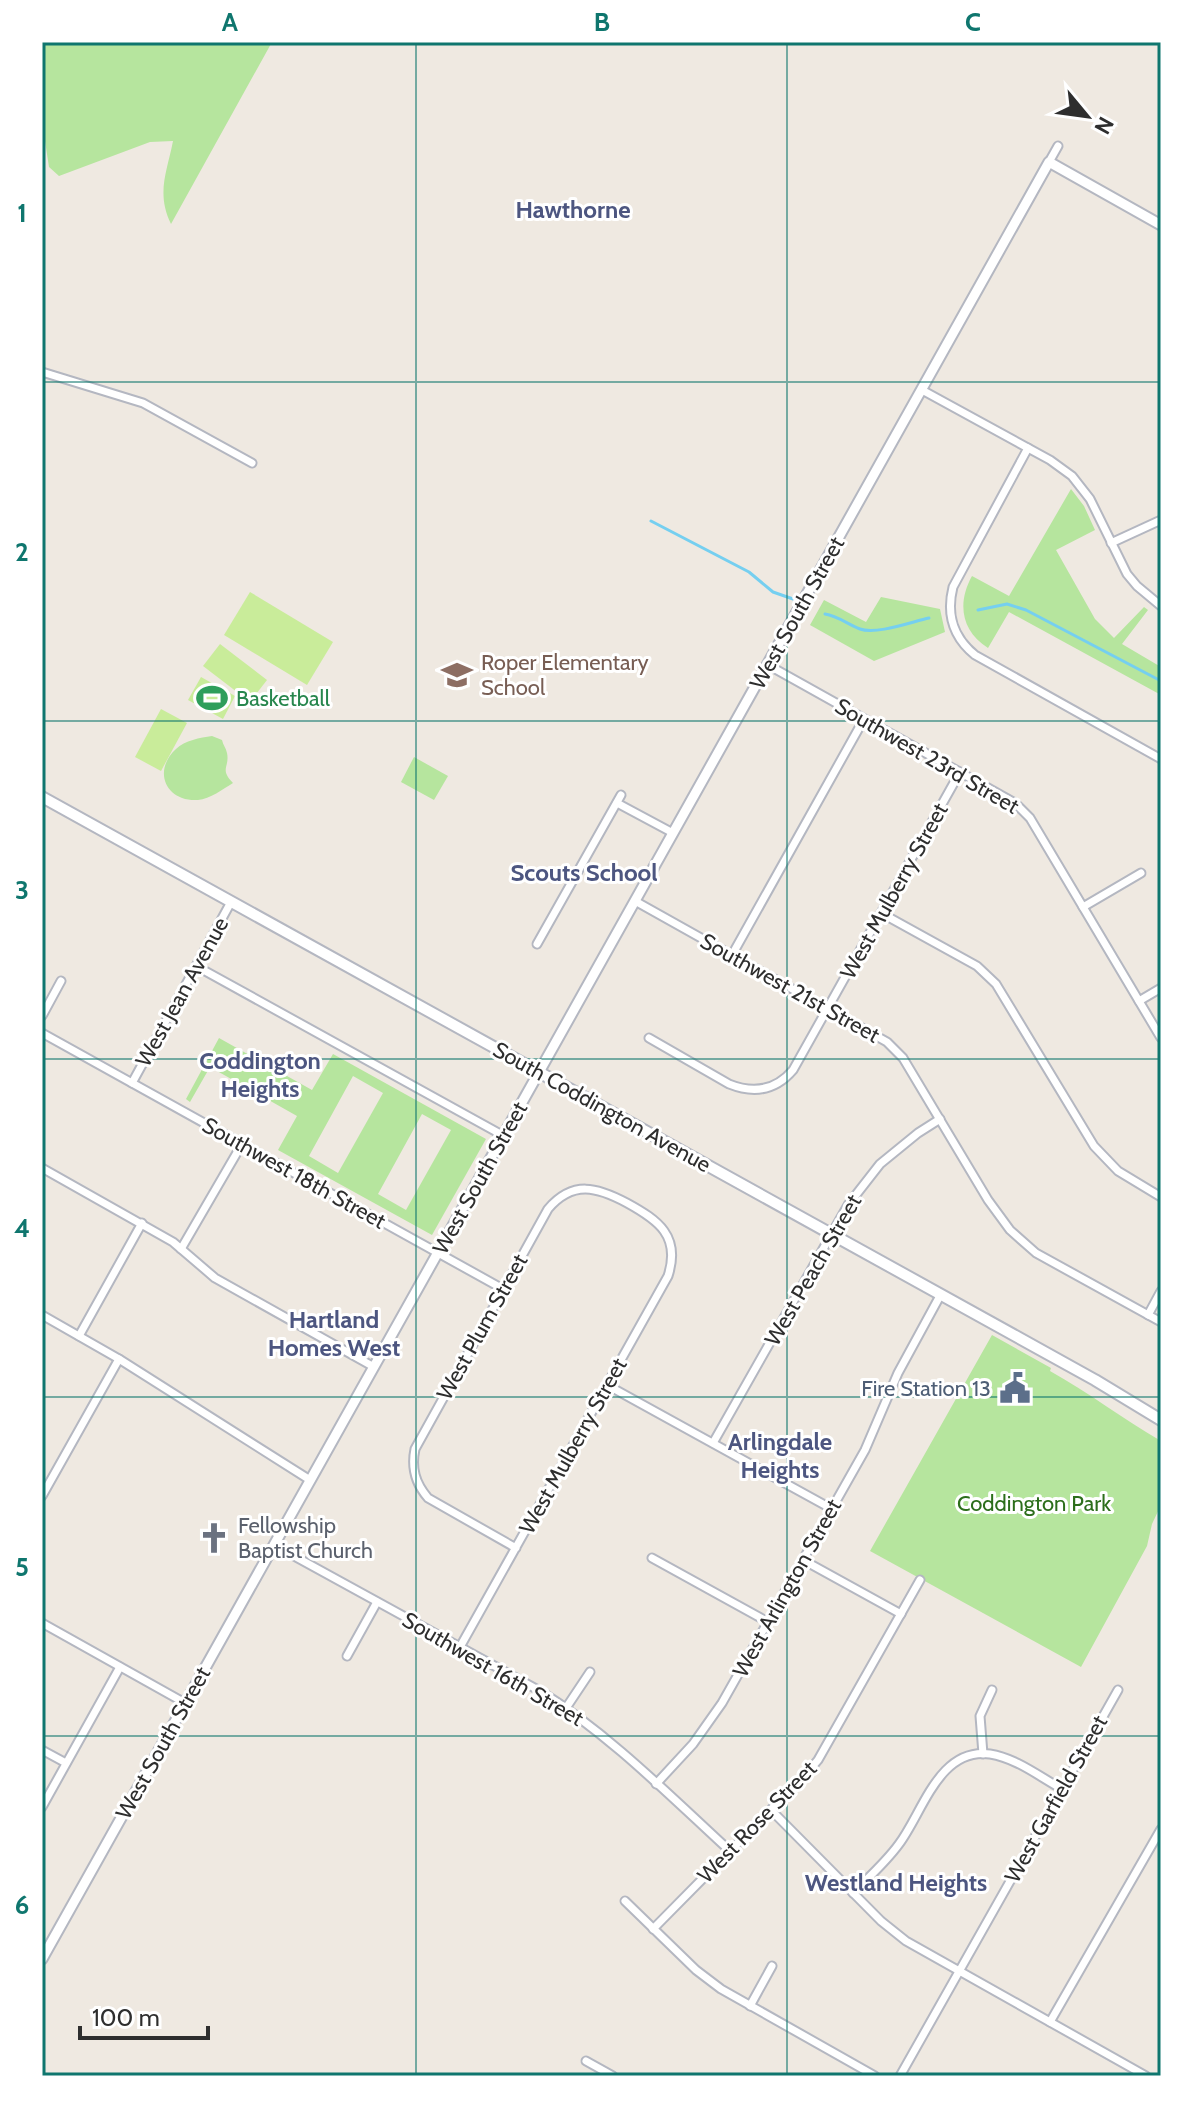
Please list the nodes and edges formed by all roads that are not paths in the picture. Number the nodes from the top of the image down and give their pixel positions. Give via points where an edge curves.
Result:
1 (1058, 146) dead end
2 (1049, 162) junction
3 (1161, 225) edge
4 (42, 372) edge
5 (922, 390) junction
6 (1028, 448) junction
7 (252, 463) dead end
8 (1161, 520) edge
9 (1111, 543) junction
10 (1161, 606) edge
11 (768, 665) junction
12 (864, 719) junction
13 (1161, 759) edge
14 (960, 772) junction
15 (42, 797) edge
16 (673, 833) junction
17 (1141, 873) dead end
18 (635, 901) junction
19 (231, 902) junction
20 (1083, 907) junction
21 (881, 913) junction
22 (537, 944) dead end
23 (732, 955) junction
24 (196, 966) junction
25 (61, 981) dead end
26 (1161, 988) edge
27 (1139, 1001) junction
28 (828, 1009) junction
29 (42, 1016) edge
30 (42, 1033) edge
31 (649, 1038) dead end
32 (1161, 1038) edge
33 (539, 1072) junction
34 (132, 1083) junction
35 (940, 1119) junction
36 (504, 1136) junction
37 (242, 1144) junction
38 (42, 1168) edge
39 (1161, 1197) edge
40 (142, 1223) junction
41 (832, 1234) junction
42 (669, 1240) joint
43 (181, 1249) junction
44 (438, 1253) junction
45 (503, 1289) junction
46 (1161, 1291) edge
47 (941, 1294) junction
48 (42, 1315) edge
49 (1148, 1315) junction
50 (1161, 1322) edge
51 (79, 1336) junction
52 (119, 1359) junction
53 (374, 1367) junction
54 (607, 1385) junction
55 (1161, 1420) edge
56 (713, 1443) junction
57 (310, 1480) junction
58 (42, 1496) edge
59 (832, 1509) junction
60 (274, 1545) junction
61 (516, 1548) junction
62 (652, 1558) dead end
63 (803, 1560) junction
64 (920, 1580) dead end
65 (377, 1602) junction
66 (901, 1614) junction
67 (768, 1622) junction
68 (42, 1623) edge
69 (460, 1647) junction
70 (347, 1656) dead end
71 (120, 1667) junction
72 (590, 1672) dead end
73 (992, 1690) dead end
74 (1118, 1690) dead end
75 (185, 1703) junction
76 (566, 1708) junction
77 (42, 1750) edge
78 (983, 1754) junction
79 (66, 1763) junction
80 (656, 1784) junction
81 (1062, 1789) junction
82 (42, 1807) edge
83 (771, 1810) junction
84 (1161, 1829) edge
85 (730, 1851) junction
86 (853, 1893) junction
87 (625, 1901) dead end
88 (653, 1929) junction
89 (42, 1959) edge
90 (772, 1966) dead end
91 (959, 1971) junction
92 (750, 2006) junction
93 (1050, 2022) junction
94 (586, 2061) dead end
95 (613, 2076) edge
96 (875, 2076) edge
97 (900, 2076) edge
98 (1146, 2076) edge

1 - 2 street, West South Street
2 - 3 street
2 - 5 street, West South Street
4 - 7 street via 159,410
5 - 6 street
5 - 11 street, West South Street
6 - 9 street via 1060,466 1082,488
6 - 13 street via 953,587 950,610 959,639 975,655
8 - 9 street
9 - 10 street via 1127,574
11 - 12 street, Southwest 23rd Street
11 - 16 street, West South Street
12 - 14 street, Southwest 23rd Street
12 - 23 street
14 - 20 street, Southwest 23rd Street via 1023,810
14 - 21 street, West Mulberry Street
15 - 19 main road, South Coddington Avenue
16 - 18 street, West South Street
16 - 22 street via 619,799
17 - 20 street
18 - 23 street, Southwest 21st Street
18 - 33 street, West South Street
19 - 24 street, West Jean Avenue
19 - 33 main road, South Coddington Avenue
20 - 27 street, Southwest 23rd Street
21 - 28 street, West Mulberry Street
21 - 39 street via 987,974 1094,1146 1118,1171
23 - 28 street, Southwest 21st Street
24 - 34 street, West Jean Avenue
24 - 36 street
25 - 29 street
26 - 27 street
27 - 32 street, Southwest 23rd Street
28 - 31 street, West Mulberry Street via 793,1070 772,1090 729,1084
28 - 35 street, Southwest 21st Street via 897,1050
30 - 34 street, Southwest 18th Street
33 - 36 street, West South Street
33 - 41 main road, South Coddington Avenue
34 - 37 street, Southwest 18th Street
35 - 41 street, West Peach Street via 880,1164
35 - 49 street, Southwest 21st Street via 993,1208 1021,1241
36 - 44 street, West South Street
37 - 43 street
37 - 44 street, Southwest 18th Street
38 - 40 street
40 - 43 street
40 - 51 street
41 - 47 main road, South Coddington Avenue
41 - 56 street, West Peach Street
42 - 45 street, West Plum Street via 651,1216 608,1193 569,1193 548,1209
42 - 54 street, West Mulberry Street via 668,1276
43 - 53 street via 215,1278
44 - 45 street, Southwest 18th Street
44 - 53 street, West South Street
45 - 61 street, West Plum Street via 419,1439 413,1471 433,1503
46 - 49 street
47 - 55 main road, South Coddington Avenue
47 - 59 street, West Arlington Street
48 - 51 street
49 - 50 street, Southwest 21st Street
51 - 52 street
52 - 57 street
52 - 58 street
53 - 57 street, West South Street
54 - 56 street
54 - 61 street, West Mulberry Street
56 - 59 street
57 - 60 street, West South Street
59 - 63 street, West Arlington Street
60 - 65 street, Southwest 16th Street
60 - 75 street, West South Street
61 - 69 street, West Mulberry Street
62 - 67 street
63 - 66 street
63 - 67 street, West Arlington Street
64 - 66 street, West Rose Street
65 - 69 street, Southwest 16th Street
65 - 70 street
66 - 83 street, West Rose Street via 823,1751
67 - 80 street, West Arlington Street via 707,1725
68 - 71 street
69 - 76 street, Southwest 16th Street
71 - 75 street
71 - 79 street
72 - 76 street
73 - 78 street via 980,1716
74 - 81 street, West Garfield Street
75 - 89 street, West South Street
76 - 80 street, Southwest 16th Street
77 - 79 street
78 - 81 street via 1004,1758
78 - 86 street via 947,1768 900,1843
79 - 82 street
80 - 85 street, Southwest 16th Street
81 - 91 street, West Garfield Street
83 - 85 street, West Rose Street
83 - 86 street
84 - 93 street
85 - 88 street, West Rose Street
86 - 91 street via 893,1932
87 - 88 street
88 - 92 street via 704,1977
90 - 92 street
91 - 93 street
91 - 97 street, West Garfield Street
92 - 96 street
93 - 98 street
94 - 95 street

